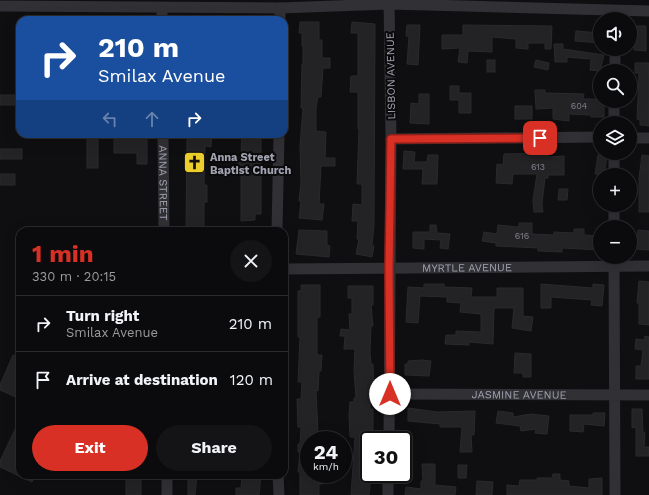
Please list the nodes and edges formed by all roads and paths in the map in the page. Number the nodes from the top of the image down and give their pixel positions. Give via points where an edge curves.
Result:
1 (390, 2) edge
2 (0, 6) edge
3 (162, 8) junction
4 (280, 8) junction
5 (649, 11) edge
6 (637, 12) edge
7 (593, 14) edge
8 (162, 16) edge
9 (280, 16) edge
10 (163, 138) edge
11 (279, 138) edge
12 (593, 138) edge
13 (637, 138) edge
14 (649, 138) edge
15 (391, 139) junction
16 (164, 227) edge
17 (277, 227) edge
18 (593, 263) edge
19 (614, 264) edge
20 (632, 264) edge
21 (649, 266) edge
22 (288, 269) edge
23 (389, 269) junction
24 (390, 394) junction
25 (616, 395) junction
26 (649, 395) edge
27 (389, 431) edge
28 (167, 479) edge
29 (278, 479) edge
30 (388, 483) edge
31 (167, 495) edge
32 (279, 495) edge
33 (388, 495) edge
34 (615, 495) edge

1 - 4 street
1 - 7 street
1 - 15 street, LISBON AVENUE
2 - 3 street
3 - 4 street
3 - 8 street
4 - 9 street
5 - 6 street
10 - 16 street, ANNA STREET
11 - 17 street
12 - 15 street
13 - 14 street
15 - 23 street, LISBON AVENUE
18 - 23 street, MYRTLE AVENUE
19 - 25 street
20 - 21 street, MYRTLE AVENUE
22 - 23 street, MYRTLE AVENUE
23 - 24 street, LISBON AVENUE
24 - 25 street, JASMINE AVENUE
24 - 27 street, LISBON AVENUE
25 - 26 street, JASMINE AVENUE
25 - 34 street
28 - 31 street
29 - 32 street
30 - 33 street

